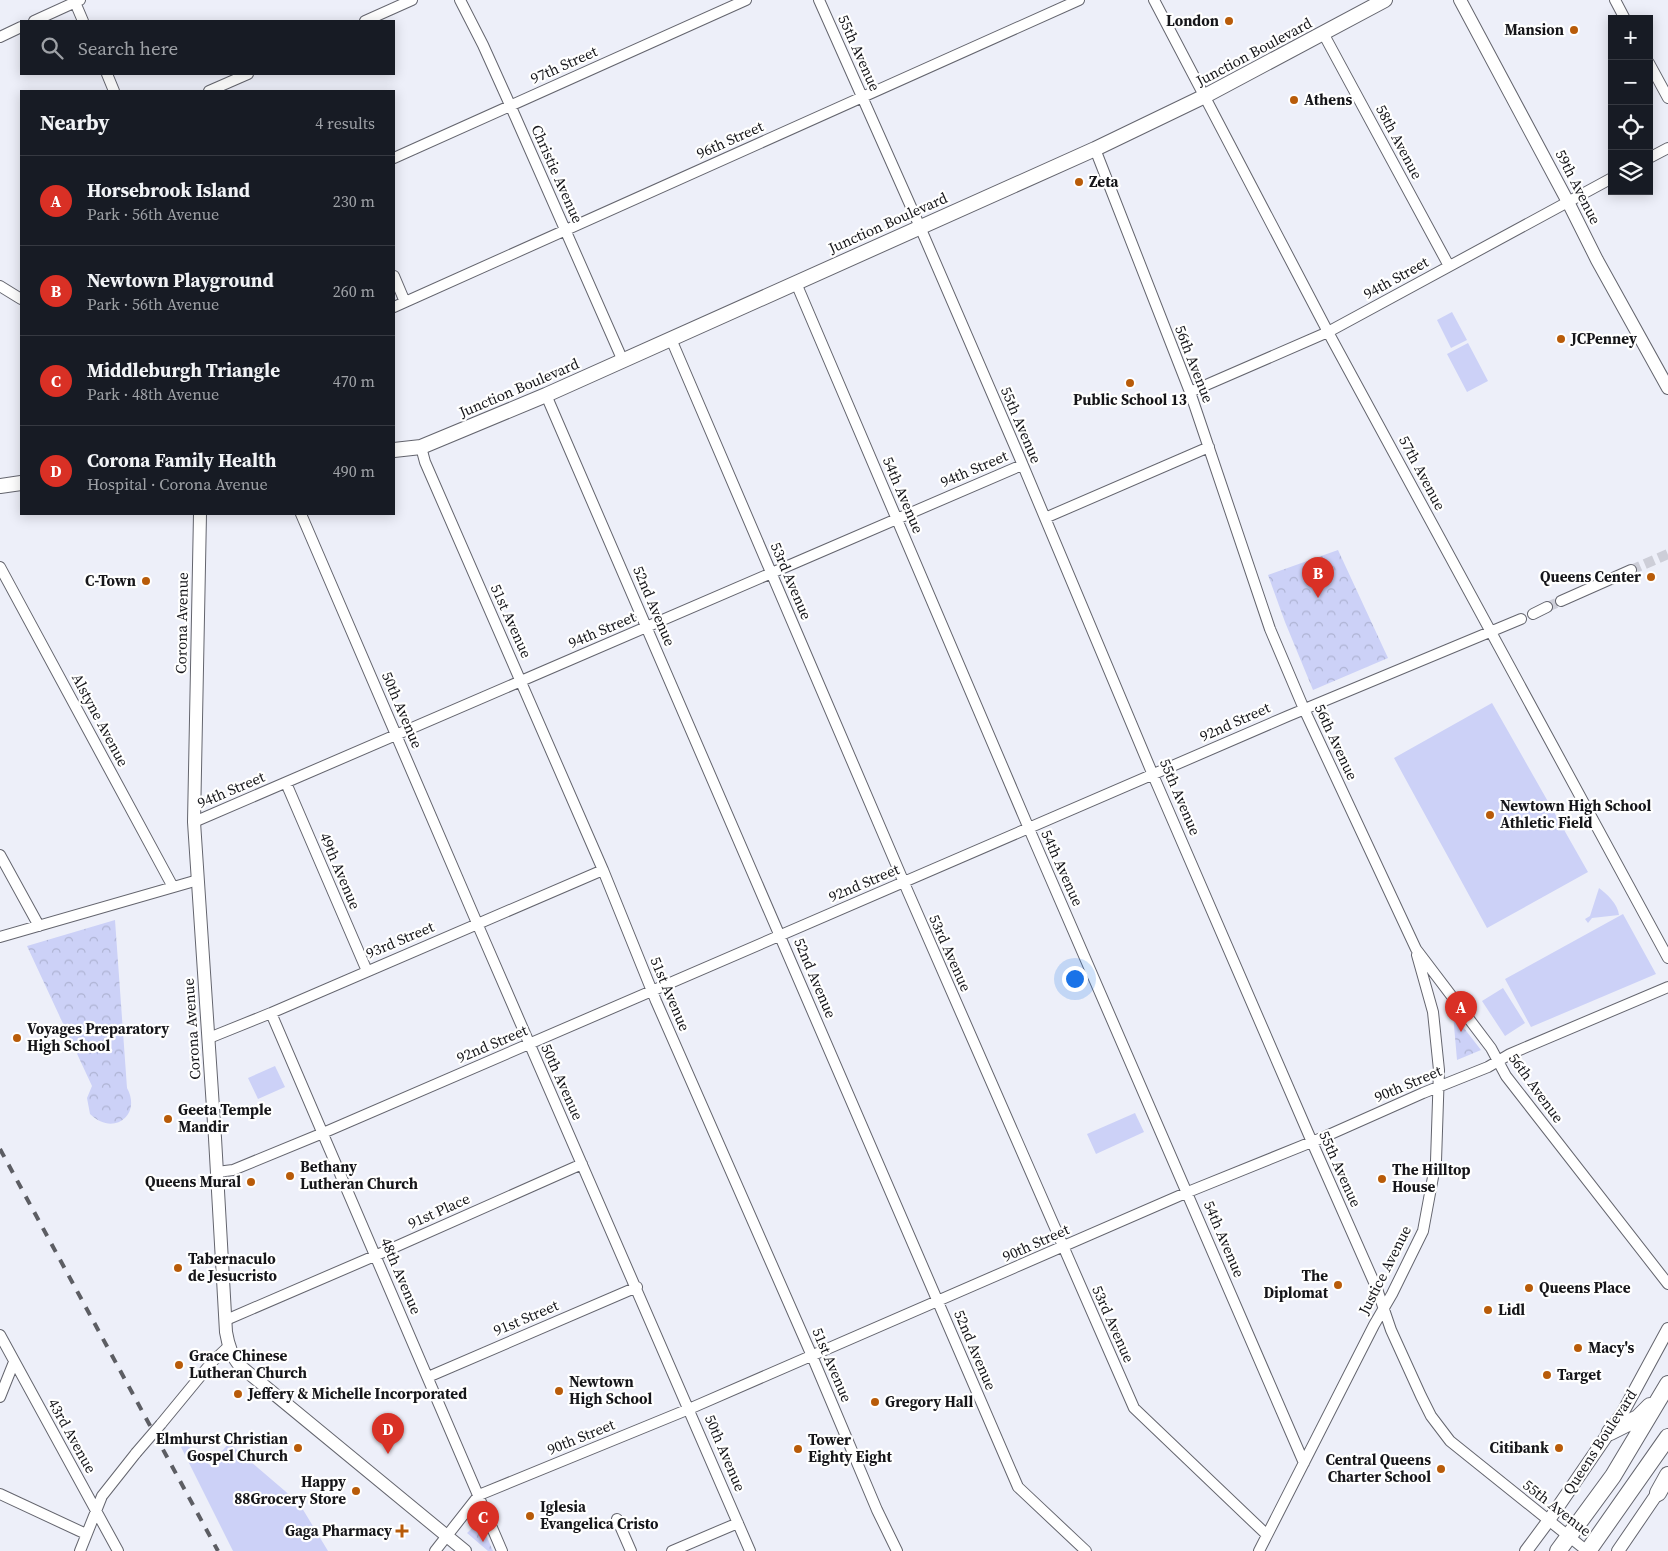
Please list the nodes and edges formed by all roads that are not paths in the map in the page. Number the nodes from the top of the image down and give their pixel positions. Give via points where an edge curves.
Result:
1 (412, 0) edge
2 (460, 0) edge
3 (746, 0) edge
4 (819, 0) edge
5 (1079, 0) edge
6 (1154, 0) edge
7 (1385, 0) edge
8 (1460, 0) edge
9 (1615, 0) edge
10 (76, 1) edge
11 (1624, 15) edge
12 (36, 20) edge
13 (83, 20) edge
14 (367, 20) edge
15 (20, 27) edge
16 (1323, 34) junction
17 (0, 37) edge
18 (1653, 70) edge
19 (107, 75) edge
20 (246, 75) edge
21 (114, 90) edge
22 (212, 90) edge
23 (1206, 96) junction
24 (862, 97) junction
25 (1668, 98) edge
26 (511, 106) junction
27 (1668, 148) edge
28 (1095, 149) junction
29 (1653, 156) edge
30 (395, 158) edge
31 (1608, 180) edge
32 (1568, 202) junction
33 (920, 227) junction
34 (566, 230) junction
35 (1449, 266) junction
36 (395, 278) edge
37 (796, 283) junction
38 (0, 286) edge
39 (20, 297) edge
40 (405, 302) junction
41 (395, 307) edge
42 (1328, 332) junction
43 (671, 339) junction
44 (623, 361) junction
45 (1668, 388) edge
46 (1190, 392) junction
47 (546, 395) junction
48 (421, 446) junction
49 (1209, 447) junction
50 (395, 450) edge
51 (1022, 465) junction
52 (20, 483) edge
53 (0, 486) edge
54 (200, 515) edge
55 (302, 515) edge
56 (1045, 518) junction
57 (897, 519) junction
58 (0, 567) edge
59 (1631, 570) tunnel mouth
60 (772, 573) junction
61 (1562, 601) tunnel mouth
62 (1547, 607) tunnel mouth
63 (1533, 614) dead end
64 (1521, 619) dead end
65 (647, 627) junction
66 (1491, 633) junction
67 (521, 681) junction
68 (1304, 709) junction
69 (397, 735) junction
70 (1153, 774) junction
71 (286, 783) junction
72 (194, 822) junction
73 (1028, 828) junction
74 (0, 855) edge
75 (603, 870) junction
76 (198, 880) junction
77 (903, 882) junction
78 (173, 887) junction
79 (477, 923) junction
80 (39, 926) junction
81 (780, 935) junction
82 (0, 937) edge
83 (1416, 950) junction
84 (1668, 958) edge
85 (367, 971) junction
86 (1668, 987) edge
87 (652, 990) junction
88 (271, 1014) junction
89 (208, 1038) junction
90 (529, 1044) junction
91 (1498, 1061) junction
92 (1439, 1087) junction
93 (323, 1133) junction
94 (1312, 1142) junction
95 (582, 1164) junction
96 (217, 1172) junction
97 (1188, 1192) junction
98 (1063, 1247) junction
99 (376, 1256) junction
100 (1668, 1284) edge
101 (636, 1287) junction
102 (938, 1302) junction
103 (1384, 1308) junction
104 (226, 1320) junction
105 (1668, 1329) edge
106 (0, 1335) edge
107 (229, 1346) junction
108 (812, 1356) junction
109 (14, 1362) junction
110 (428, 1377) junction
111 (1666, 1388) edge
112 (0, 1397) edge
113 (690, 1409) junction
114 (1610, 1432) junction
115 (1668, 1437) edge
116 (1304, 1463) junction
117 (1668, 1475) edge
118 (1668, 1479) edge
119 (1658, 1493) junction
120 (0, 1494) edge
121 (479, 1495) junction
122 (96, 1512) junction
123 (617, 1519) dead end
124 (1549, 1520) junction
125 (738, 1523) junction
126 (86, 1534) junction
127 (1267, 1534) junction
128 (447, 1535) junction
129 (1569, 1536) junction
130 (80, 1551) edge
131 (118, 1551) edge
132 (435, 1551) edge
133 (465, 1551) edge
134 (502, 1551) edge
135 (631, 1551) edge
136 (672, 1551) edge
137 (750, 1551) edge
138 (897, 1551) edge
139 (1086, 1551) edge
140 (1259, 1551) edge
141 (1526, 1551) edge
142 (1558, 1551) edge
143 (1588, 1551) edge
144 (1618, 1551) edge

1 - 14 street
2 - 26 street, Christie Avenue
3 - 26 street, 97th Street
4 - 24 street, 55th Avenue
5 - 24 street, 96th Street
6 - 23 street, 57th Avenue
7 - 16 main road, Junction Boulevard
8 - 32 street, 59th Avenue
9 - 11 street
10 - 12 street
10 - 13 street
15 - 17 street
16 - 23 main road, Junction Boulevard
16 - 35 street, 58th Avenue
18 - 25 street
19 - 21 street
20 - 22 street
23 - 28 main road, Junction Boulevard
23 - 42 street, 57th Avenue
24 - 33 street, 55th Avenue
24 - 34 street, 96th Street
26 - 30 street, 97th Street
26 - 34 street, Christie Avenue
27 - 29 street
28 - 33 main road, Junction Boulevard
28 - 46 street, 56th Avenue
31 - 32 street, 94th Street
32 - 35 street, 94th Street
32 - 45 street, 59th Avenue via 1596,260
33 - 37 main road, Junction Boulevard
33 - 51 street, 55th Avenue
34 - 40 street, 96th Street
34 - 44 street, Christie Avenue
35 - 42 street, 94th Street
36 - 40 street
37 - 43 main road, Junction Boulevard
37 - 57 street, 54th Avenue
38 - 39 street
40 - 41 street, 96th Street
42 - 46 street, 94th Street
42 - 66 street, 57th Avenue
43 - 44 main road, Junction Boulevard
43 - 60 street, 53rd Avenue
44 - 47 main road, Junction Boulevard
46 - 49 street, 56th Avenue
47 - 48 main road, Junction Boulevard
47 - 65 street, 52nd Avenue
48 - 50 main road, Junction Boulevard
48 - 67 street, 51st Avenue via 425,462
49 - 56 street
49 - 68 street, 56th Avenue via 1270,628
51 - 56 street, 55th Avenue
51 - 57 street, 94th Street
52 - 53 main road
54 - 72 street, Corona Avenue
55 - 69 street, 50th Avenue
56 - 70 street, 55th Avenue
57 - 60 street, 94th Street
57 - 73 street, 54th Avenue
58 - 78 street, Alstyne Avenue
59 - 61 street
60 - 65 street, 94th Street
60 - 77 street, 53rd Avenue
62 - 63 street
64 - 66 street, 92nd Street
65 - 67 street, 94th Street
65 - 81 street, 52nd Avenue
66 - 68 street, 92nd Street
66 - 84 street, 57th Avenue
67 - 69 street, 94th Street
67 - 75 street, 51st Avenue
68 - 70 street, 92nd Street
68 - 83 street, 56th Avenue
69 - 71 street, 94th Street
69 - 79 street, 50th Avenue
70 - 73 street, 92nd Street
70 - 94 street, 55th Avenue
71 - 72 street, 94th Street
71 - 85 street, 49th Avenue
72 - 76 street, Corona Avenue
73 - 77 street, 92nd Street
73 - 97 street, 54th Avenue
74 - 80 street
75 - 79 street, 93rd Street
75 - 87 street, 51st Avenue
76 - 78 street
76 - 89 street, Corona Avenue
77 - 81 street, 92nd Street
77 - 98 street, 53rd Avenue
78 - 80 street
79 - 85 street, 93rd Street
79 - 90 street, 50th Avenue
80 - 82 street
81 - 87 street, 92nd Street
81 - 102 street, 52nd Avenue
83 - 91 street, 56th Avenue
83 - 92 street, Justice Avenue via 1433,1012
85 - 88 street, 93rd Street
86 - 91 street, 90th Street
87 - 90 street, 92nd Street
87 - 108 street, 51st Avenue
88 - 89 street, 93rd Street
88 - 93 street, 48th Avenue
89 - 96 street, Corona Avenue
90 - 93 street, 92nd Street
90 - 95 street, 50th Avenue
91 - 92 street, 90th Street
91 - 100 street, 56th Avenue via 1506,1076
92 - 94 street, 90th Street
92 - 103 street, Justice Avenue via 1436,1161 1423,1231
93 - 96 street, 92nd Street via 233,1170
93 - 99 street, 48th Avenue
94 - 97 street, 90th Street
94 - 103 street, 55th Avenue
95 - 99 street, 91st Place
95 - 101 street, 50th Avenue
96 - 104 street, Corona Avenue
97 - 98 street, 90th Street
97 - 116 street, 54th Avenue
98 - 102 street, 90th Street
98 - 127 street, 53rd Avenue via 1134,1408
99 - 104 street, 91st Place
99 - 110 street, 48th Avenue
101 - 110 street, 91st Street
101 - 113 street, 50th Avenue
102 - 108 street, 90th Street
102 - 139 street, 52nd Avenue via 1018,1487
103 - 116 street, Justice Avenue
103 - 124 street, 55th Avenue via 1421,1396 1444,1434
104 - 107 street, Corona Avenue
105 - 114 street, Queens Boulevard
106 - 109 street, 43rd Avenue
107 - 122 street, bridge via 136,1453 102,1496
107 - 128 street, Corona Avenue via 239,1365
108 - 113 street, 90th Street
108 - 138 street, 51st Avenue
109 - 112 street
109 - 122 street, 43rd Avenue
110 - 121 street, 48th Avenue
111 - 114 main road via 1638,1418
111 - 129 main road, Queens Boulevard via 1613,1476
113 - 121 street, 90th Street
113 - 125 street, 50th Avenue
114 - 124 street, Queens Boulevard
115 - 143 main road
116 - 127 street, Justice Avenue
117 - 119 main road
118 - 119 street
119 - 144 street
120 - 126 street
121 - 128 street, 90th Street
121 - 134 street, 48th Avenue
122 - 126 street
122 - 131 street, 43rd Avenue
123 - 135 street
124 - 129 street, 55th Avenue
124 - 141 street, Queens Boulevard
125 - 136 street
125 - 137 street, 50th Avenue
126 - 130 street
127 - 140 street, Justice Avenue
128 - 132 street, 90th Street
128 - 133 street, Corona Avenue
129 - 142 main road, Queens Boulevard
129 - 143 street, 55th Avenue

